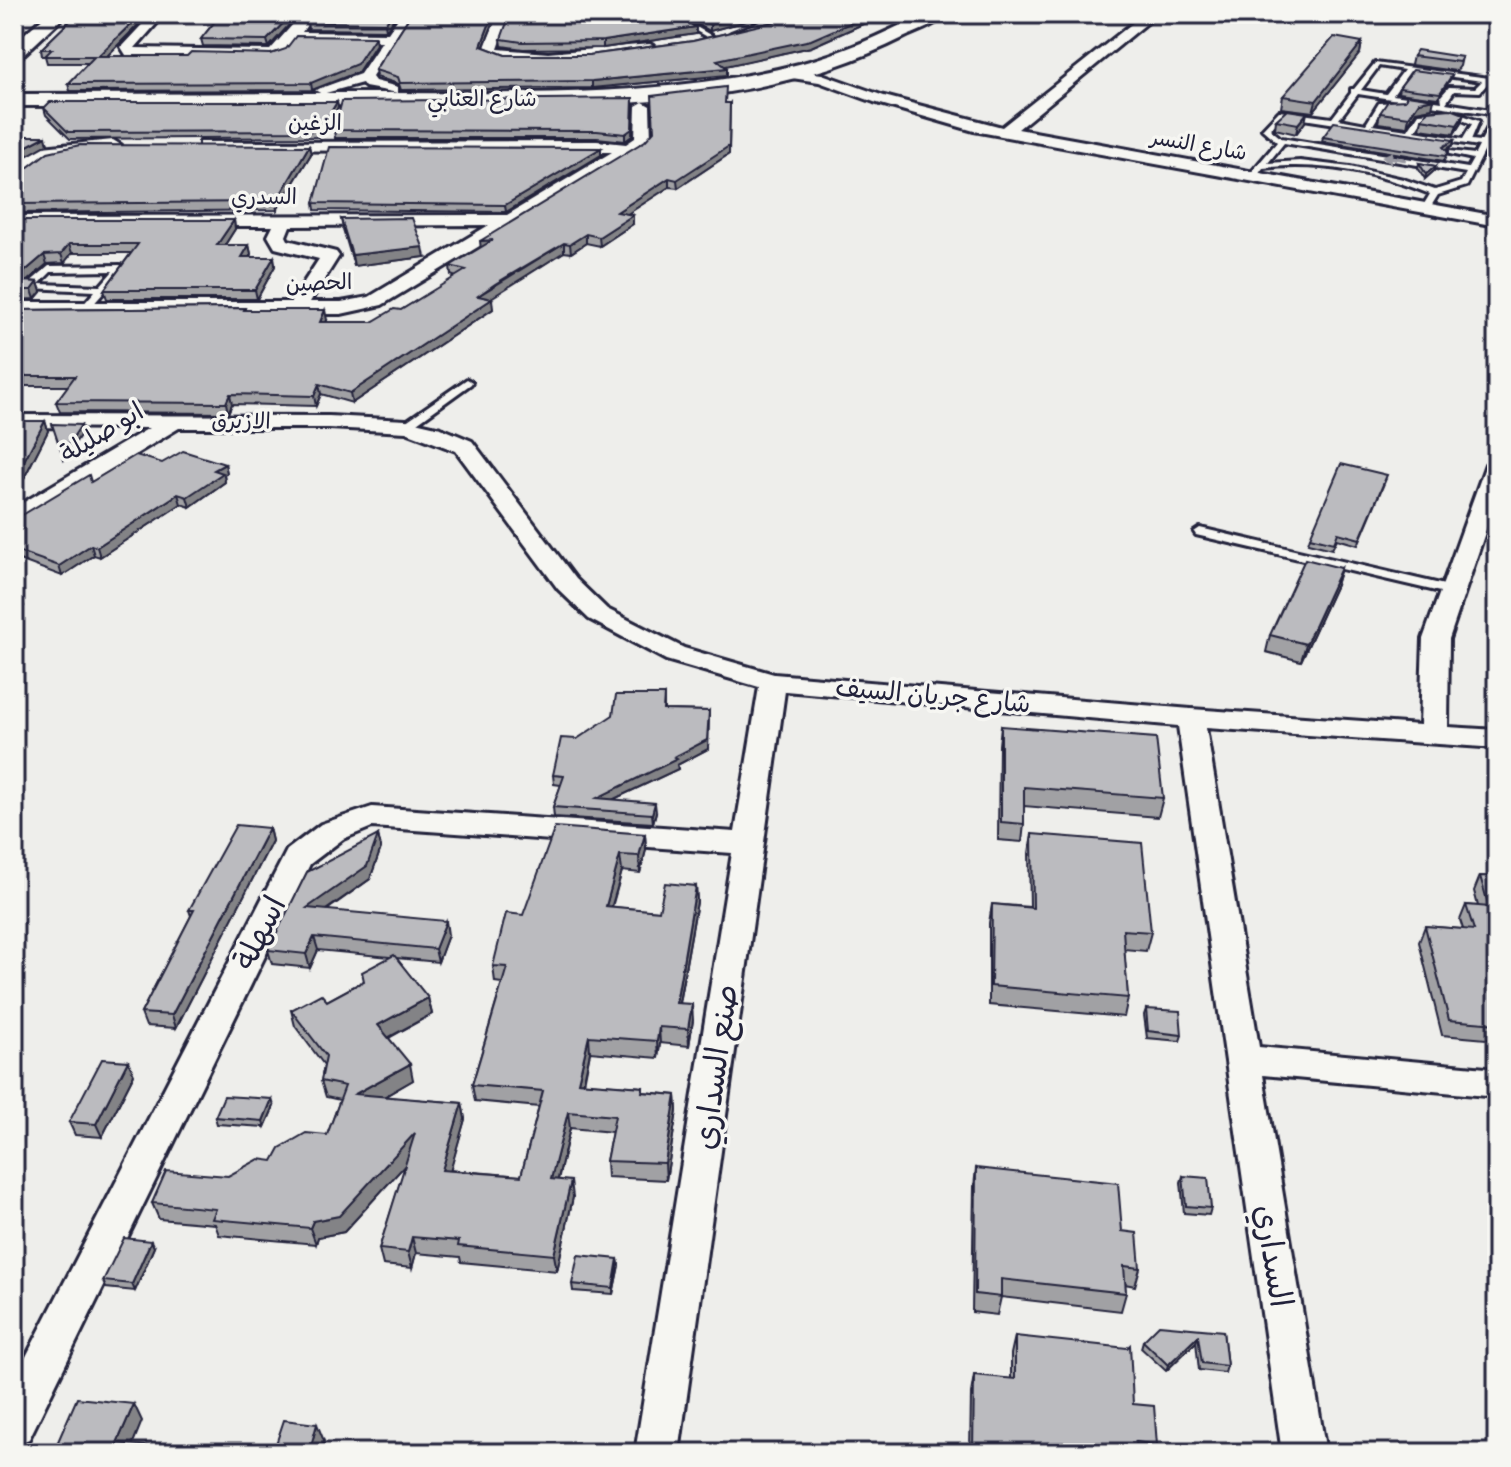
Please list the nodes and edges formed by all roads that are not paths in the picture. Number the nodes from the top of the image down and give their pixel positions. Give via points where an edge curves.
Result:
1 (34, 14) edge
2 (41, 14) edge
3 (58, 14) edge
4 (159, 14) edge
5 (309, 14) edge
6 (407, 14) edge
7 (504, 14) edge
8 (669, 14) edge
9 (792, 14) edge
10 (903, 14) edge
11 (937, 14) edge
12 (1152, 14) edge
13 (14, 34) edge
14 (292, 36) junction
15 (393, 37) junction
16 (714, 39) junction
17 (684, 44) edge
18 (659, 47) edge
19 (14, 53) edge
20 (826, 63) junction
21 (1409, 68) junction
22 (785, 73) junction
23 (365, 77) junction
24 (1487, 80) junction
25 (1497, 81) edge
26 (20, 88) edge
27 (256, 90) junction
28 (322, 90) junction
29 (393, 90) junction
30 (1354, 91) junction
31 (1388, 96) junction
32 (651, 100) junction
33 (14, 102) edge
34 (1443, 102) junction
35 (894, 104) junction
36 (1451, 113) junction
37 (1497, 113) edge
38 (1335, 119) junction
39 (1367, 126) junction
40 (1005, 132) junction
41 (1411, 132) junction
42 (1356, 139) edge
43 (1281, 140) junction
44 (1466, 141) junction
45 (1483, 144) junction
46 (129, 145) edge
47 (192, 145) edge
48 (628, 149) junction
49 (1350, 151) junction
50 (1449, 153) edge
51 (1478, 157) junction
52 (1471, 171) junction
53 (1258, 172) junction
54 (14, 180) edge
55 (1435, 193) junction
56 (1425, 209) junction
57 (284, 219) junction
58 (515, 220) junction
59 (14, 221) edge
60 (1497, 221) edge
61 (102, 289) junction
62 (86, 307) junction
63 (14, 308) edge
64 (297, 308) junction
65 (467, 382) dead end
66 (177, 420) junction
67 (14, 421) edge
68 (406, 426) junction
69 (464, 446) joint
70 (1497, 464) edge
71 (1491, 500) edge
72 (14, 518) edge
73 (1200, 532) dead end
74 (1453, 591) junction
75 (773, 682) junction
76 (1191, 718) junction
77 (1434, 734) junction
78 (1497, 739) edge
79 (749, 844) junction
80 (1243, 1059) junction
81 (1497, 1083) edge
82 (14, 1424) edge
83 (657, 1453) edge
84 (1304, 1453) edge

1 - 13 street
2 - 13 street
3 - 19 street
4 - 14 street via 128,47 131,52 272,54
5 - 14 street
6 - 15 street
7 - 18 street via 491,47 491,52 503,55
8 - 16 lane
9 - 16 street
10 - 29 street, شارع العنابي via 835,48 714,77 609,88
11 - 20 street, شارع العنابي via 882,44
12 - 40 street
14 - 15 street
15 - 23 street
16 - 17 street
20 - 22 street, شارع العنابي
20 - 35 street, شارع النسر via 841,78
21 - 24 lane
21 - 30 lane via 1377,64
21 - 31 lane
22 - 32 street, شارع العنابي
22 - 35 street, شارع النسر via 822,78
23 - 28 street
23 - 29 street via 370,84
24 - 25 lane
24 - 34 lane via 1477,90 1452,89
26 - 27 street, شارع العنابي
26 - 27 street
27 - 28 street, شارع العنابي
28 - 29 street, شارع العنابي
30 - 31 lane
30 - 38 lane
31 - 34 lane
32 - 33 street, شارع العنابي via 619,96
32 - 48 street via 643,139
34 - 37 lane
35 - 40 street, شارع النسر
36 - 39 lane via 1386,104
36 - 41 lane via 1422,115
36 - 44 lane via 1476,123
37 - 45 lane
38 - 39 lane
38 - 43 lane via 1282,113 1266,129
39 - 41 lane
40 - 53 street, شارع النسر
41 - 44 lane
42 - 49 lane
43 - 49 lane
43 - 53 lane
44 - 45 lane
45 - 51 lane
46 - 54 street via 48,150
47 - 48 street, الزغين
48 - 58 street, الحصين
52 -> 49 lane
50 - 51 lane
51 - 52 lane
52 - 55 lane via 1461,187
53 - 55 lane via 1301,163 1407,182
53 - 56 street, شارع النسر
55 - 56 lane
56 - 60 street, شارع النسر
57 - 58 street, السدري
57 - 59 street, السدري
57 - 64 street via 277,236 281,244 330,256
58 - 64 street, الحصين via 375,301
61 - 61 lane via 121,268 49,269 31,286
61 - 62 lane
62 - 63 street, الحصين
62 - 64 street, الحصين
65 - 68 lane
66 - 67 street, الازيرق
66 - 68 street, الازيرق
66 - 72 street, ابو صليلة
68 - 69 street, الازيرق
69 - 75 street, شارع جريان السيف via 567,584 598,614 675,654
70 - 71 street
71 - 74 street
73 - 74 lane
74 - 77 street via 1436,639
75 - 76 street, شارع جريان السيف
75 - 79 street, صنع السداري
76 - 77 street, شارع جريان السيف
76 - 80 street, السداري
77 - 78 street, شارع جريان السيف
79 - 82 street, اسهلة via 372,817 340,825 317,839 298,858
79 - 83 street, صنع السداري
80 - 81 street
80 - 84 street, السداري

